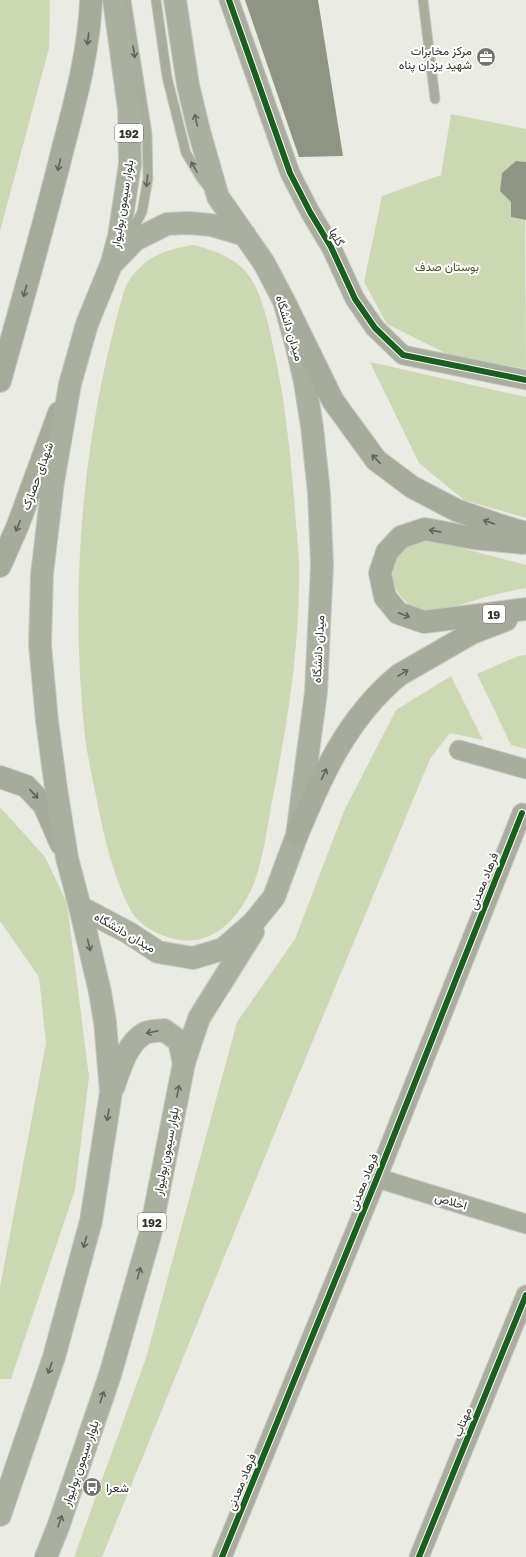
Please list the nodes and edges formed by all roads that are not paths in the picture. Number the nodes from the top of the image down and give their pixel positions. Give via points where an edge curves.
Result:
1 (91, 0) edge
2 (114, 0) edge
3 (126, 0) edge
4 (156, 0) edge
5 (175, 0) edge
6 (229, 0) edge
7 (423, 0) edge
8 (435, 99) dead end
9 (218, 197) junction
10 (245, 235) junction
11 (111, 265) junction
12 (284, 301) junction
13 (526, 380) edge
14 (0, 381) edge
15 (70, 384) junction
16 (526, 533) edge
17 (526, 543) edge
18 (0, 566) edge
19 (526, 611) edge
20 (458, 750) dead end
21 (526, 769) edge
22 (0, 777) edge
23 (522, 813) dead end
24 (297, 835) junction
25 (67, 858) junction
26 (274, 897) junction
27 (80, 907) junction
28 (184, 1063) junction
29 (112, 1092) junction
30 (377, 1178) junction
31 (526, 1224) edge
32 (526, 1295) edge
33 (0, 1515) edge
34 (46, 1557) edge
35 (222, 1557) edge
36 (419, 1557) edge

1 -> 14 main road via 86,53 78,91
2 - 11 main road, بلوار سیمون بولیوار / 192 via 129,109 130,164 119,236
3 -> 11 lane via 147,133 148,179 142,212 134,230
9 -> 4 lane via 201,178 186,153 167,77
9 -> 5 main road via 188,85
6 - 13 street, گلها via 290,173 331,247 356,300 375,328 403,355
7 - 8 lane
9 - 10 main road
10 - 11 main road, میدان دانشگاه via 211,225 167,224 135,240
10 - 12 main road, میدان دانشگاه via 264,263
11 - 15 main road, میدان دانشگاه via 87,324
16 -> 12 highway via 456,510 412,487 376,460 333,401
12 - 24 main road, میدان دانشگاه via 305,382 312,427 319,493 322,565 316,692
15 -> 18 main road, شهدای حصارک via 18,526
15 - 25 main road, میدان دانشگاه via 53,482 42,574 40,645 46,721
17 -> 19 highway, 19 via 473,538 424,529 401,537 387,552 380,573 385,597 398,613 424,622
24 -> 19 highway via 332,757 359,716 388,684 472,633
20 - 21 street
22 -> 25 main road via 26,786 44,805
23 - 30 street, فرهاد معدنی
24 - 26 main road, میدان دانشگاه
25 - 27 main road, میدان دانشگاه
26 - 27 main road, میدان دانشگاه via 253,923 223,948 193,958 158,952
26 - 28 main road, بلوار سیمون بولیوار / 192 via 198,1018
27 -> 29 main road via 100,992
28 -> 29 main road via 179,1041 164,1030 146,1032 136,1040 124,1059
34 -> 28 main road, بلوار سیمون بولیوار / 192 via 110,1375 150,1235
29 -> 33 main road via 91,1221 54,1357
30 - 31 street, اخلاص
30 - 35 street, فرهاد معدنی
32 - 36 street, مهتاب

